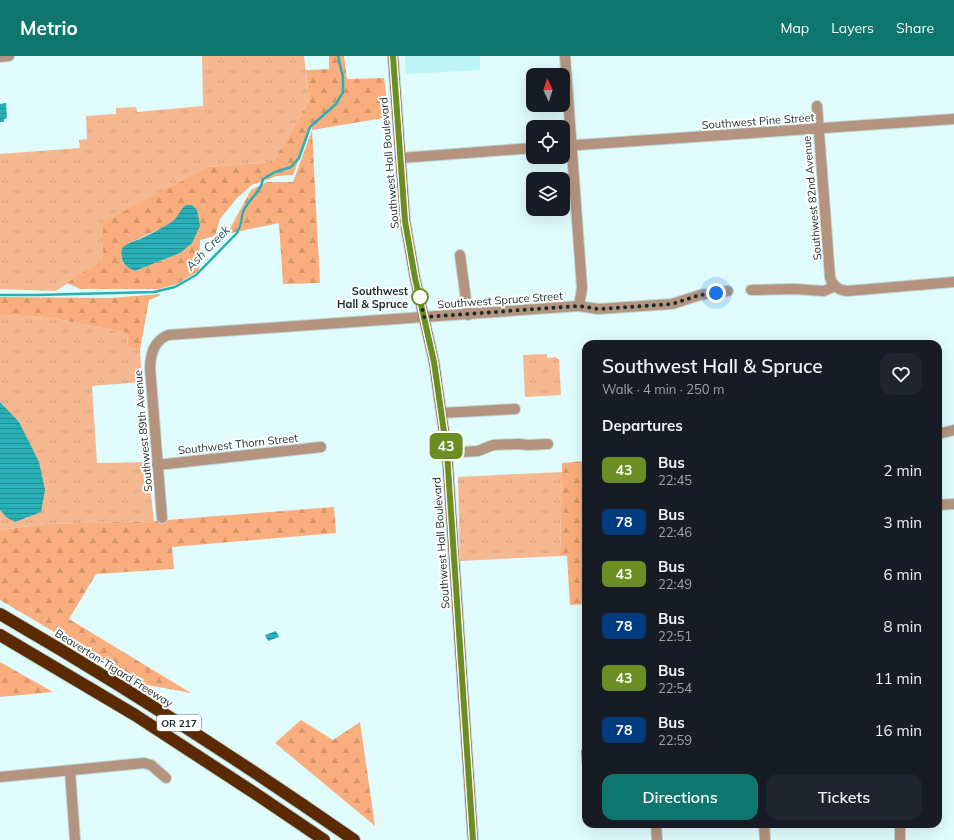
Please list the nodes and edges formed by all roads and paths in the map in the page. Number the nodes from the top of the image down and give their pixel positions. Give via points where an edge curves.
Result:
1 (9, 56) edge
2 (393, 56) edge
3 (565, 56) edge
4 (0, 57) edge
5 (817, 106) dead end
6 (954, 119) edge
7 (566, 120) edge
8 (818, 129) junction
9 (570, 146) edge
10 (526, 149) edge
11 (400, 158) junction
12 (569, 164) edge
13 (460, 255) dead end
14 (954, 282) edge
15 (835, 286) junction
16 (751, 290) dead end
17 (728, 291) dead end
18 (579, 306) junction
19 (468, 315) junction
20 (424, 317) junction
21 (156, 344) joint
22 (515, 409) dead end
23 (442, 413) junction
24 (954, 430) edge
25 (942, 433) edge
26 (548, 444) dead end
27 (321, 447) dead end
28 (447, 453) junction
29 (158, 465) junction
30 (954, 504) edge
31 (942, 505) edge
32 (162, 518) dead end
33 (0, 614) edge
34 (0, 635) edge
35 (70, 771) junction
36 (0, 778) edge
37 (166, 778) dead end
38 (656, 828) edge
39 (764, 828) edge
40 (900, 828) edge
41 (75, 840) edge
42 (324, 840) edge
43 (354, 840) edge
44 (473, 840) edge
45 (657, 840) edge
46 (765, 840) edge
47 (900, 840) edge

1 - 4 street
2 - 11 main road, Southwest Hall Boulevard
3 - 7 street
5 - 8 street, Southwest 82nd Avenue
6 - 8 street, Southwest Pine Street
8 - 9 street, Southwest Pine Street
8 - 15 street, Southwest 82nd Avenue via 830,277
10 - 11 street
11 - 20 main road, Southwest Hall Boulevard via 407,236
12 - 18 street via 582,288
13 - 19 street
14 - 15 street via 847,291
15 - 16 street via 824,291
17 - 18 street, Southwest Spruce Street via 700,295 672,304 598,309
18 - 19 street, Southwest Spruce Street
19 - 20 street, Southwest Spruce Street
20 - 21 street, Southwest Spruce Street via 176,334 161,338
20 - 23 main road, Southwest Hall Boulevard
21 - 29 street, Southwest 89th Avenue via 152,351 150,367
22 - 23 street
23 - 28 main road, Southwest Hall Boulevard
24 - 25 street
26 - 28 street via 493,445 478,451
27 - 29 street, Southwest Thorn Street
28 - 44 main road, Southwest Hall Boulevard
29 - 32 street, Southwest 89th Avenue
30 - 31 street
33 - 43 highway, Beaverton-Tigard Freeway / OR 217 via 107,677 203,738
34 - 42 highway, OR 217 via 135,715
35 - 36 street
35 - 37 street via 144,763 151,765
35 - 41 street
38 - 45 street
39 - 46 street
40 - 47 street

